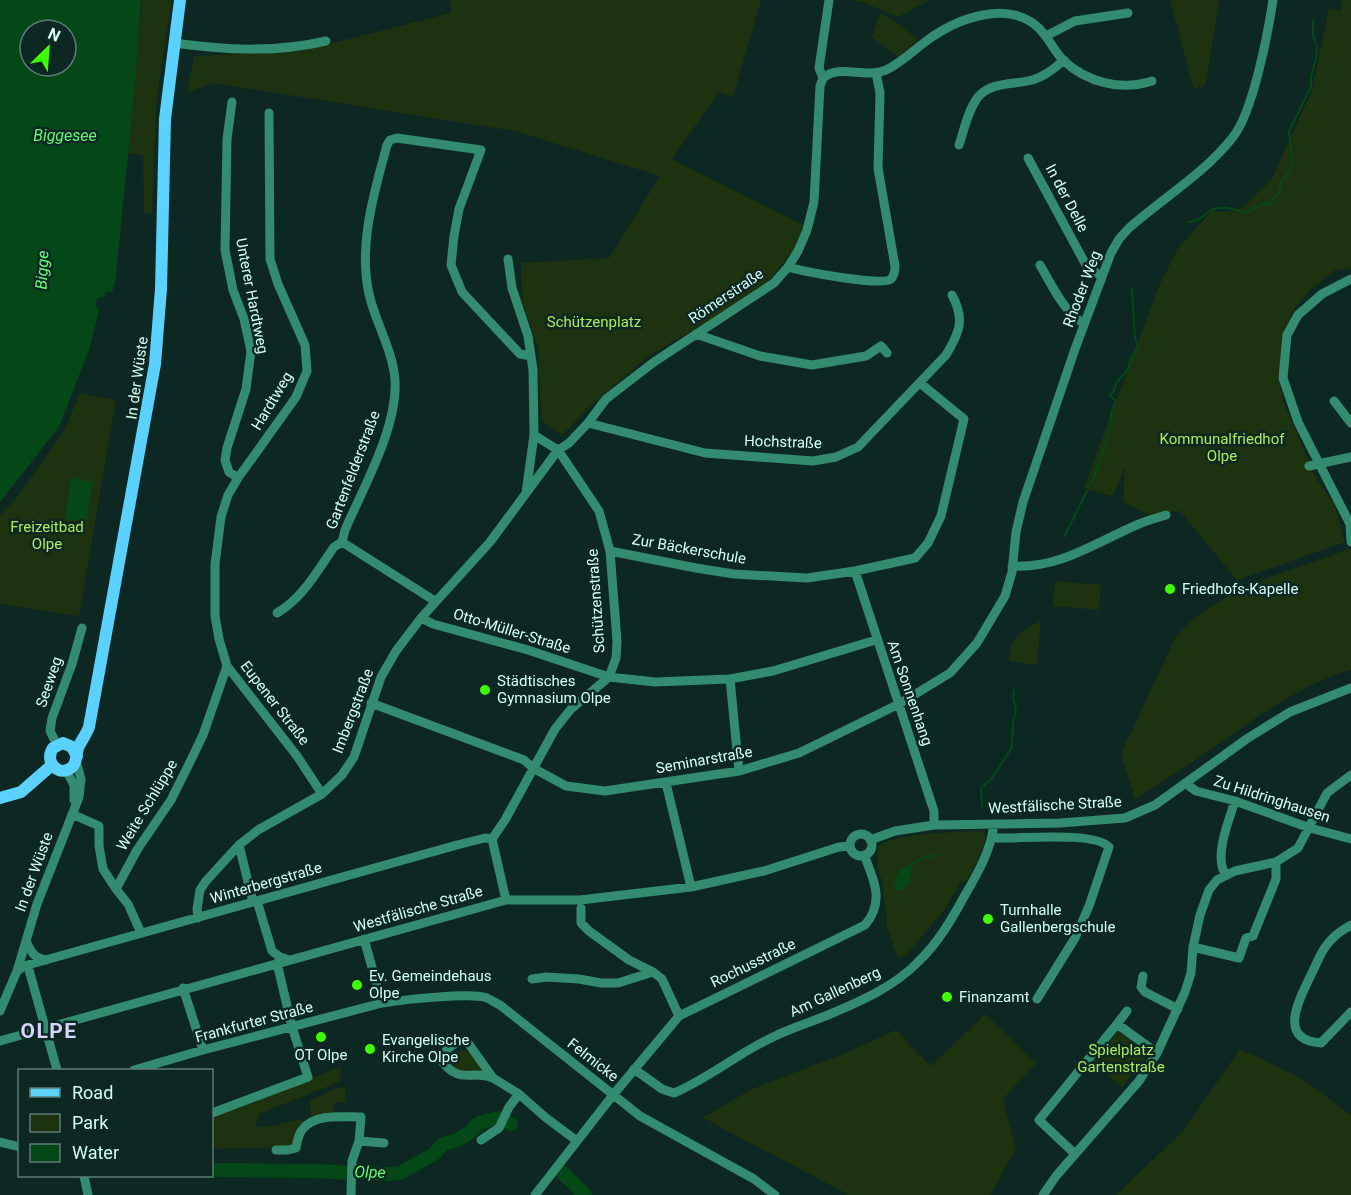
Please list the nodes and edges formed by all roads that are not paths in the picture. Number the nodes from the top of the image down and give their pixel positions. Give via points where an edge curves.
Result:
1 (180, 0) edge
2 (829, 0) edge
3 (1273, 0) edge
4 (1128, 13) dead end
5 (1046, 36) junction
6 (326, 41) dead end
7 (174, 43) junction
8 (1064, 60) junction
9 (876, 73) junction
10 (823, 78) junction
11 (1152, 81) dead end
12 (243, 113) dead end
13 (269, 113) dead end
14 (959, 145) dead end
15 (1028, 158) dead end
16 (508, 259) dead end
17 (1040, 266) dead end
18 (788, 267) junction
19 (1102, 277) junction
20 (1351, 279) edge
21 (952, 295) dead end
22 (1084, 323) junction
23 (696, 334) junction
24 (887, 352) dead end
25 (531, 356) junction
26 (920, 383) junction
27 (1334, 400) dead end
28 (588, 423) junction
29 (1351, 423) edge
30 (534, 435) junction
31 (558, 450) junction
32 (1351, 457) edge
33 (1313, 465) junction
34 (238, 478) junction
35 (526, 493) junction
36 (1166, 515) dead end
37 (342, 542) junction
38 (1351, 542) edge
39 (610, 551) junction
40 (1012, 566) junction
41 (855, 571) junction
42 (435, 601) junction
43 (1002, 601) joint
44 (277, 613) dead end
45 (421, 618) junction
46 (82, 628) dead end
47 (876, 640) junction
48 (225, 664) junction
49 (609, 677) junction
50 (730, 679) junction
51 (1351, 688) edge
52 (371, 703) junction
53 (899, 704) junction
54 (91, 712) junction
55 (61, 744) junction
56 (76, 758) junction
57 (52, 765) junction
58 (533, 768) junction
59 (66, 770) junction
60 (739, 771) junction
61 (1351, 776) edge
62 (666, 783) junction
63 (1185, 783) junction
64 (321, 794) junction
65 (0, 798) edge
66 (1235, 801) junction
67 (72, 814) junction
68 (994, 824) junction
69 (934, 825) junction
70 (1310, 828) junction
71 (993, 836) junction
72 (492, 839) junction
73 (1351, 839) edge
74 (870, 840) junction
75 (239, 845) junction
76 (850, 846) junction
77 (864, 855) junction
78 (1276, 862) junction
79 (1226, 875) junction
80 (691, 887) junction
81 (116, 889) junction
82 (506, 900) junction
83 (255, 901) junction
84 (581, 908) dead end
85 (198, 918) junction
86 (1351, 925) edge
87 (141, 933) junction
88 (364, 939) junction
89 (26, 942) junction
90 (1192, 947) junction
91 (273, 951) junction
92 (48, 960) junction
93 (289, 960) junction
94 (277, 963) junction
95 (264, 966) junction
96 (28, 970) dead end
97 (17, 971) junction
98 (653, 972) junction
99 (1143, 976) dead end
100 (532, 979) dead end
101 (183, 988) junction
102 (1037, 999) dead end
103 (382, 1003) junction
104 (1179, 1009) junction
105 (0, 1011) edge
106 (1127, 1011) dead end
107 (1351, 1012) edge
108 (679, 1016) junction
109 (1117, 1024) junction
110 (292, 1027) junction
111 (45, 1029) junction
112 (0, 1041) edge
113 (203, 1050) junction
114 (1157, 1053) junction
115 (157, 1068) edge
116 (56, 1069) edge
117 (634, 1069) junction
118 (493, 1078) junction
119 (519, 1094) junction
120 (613, 1095) junction
121 (213, 1113) edge
122 (481, 1140) dead end
123 (358, 1141) junction
124 (577, 1141) junction
125 (0, 1142) edge
126 (384, 1143) dead end
127 (18, 1146) edge
128 (276, 1150) dead end
129 (1076, 1154) junction
130 (84, 1177) edge
131 (88, 1195) edge
132 (351, 1195) edge
133 (535, 1195) edge
134 (775, 1195) edge
135 (1043, 1195) edge

1 - 7 main road, In der Wüste
2 - 10 street, Römerstraße via 819,68
3 - 19 street, Rhoder Weg via 1246,113 1237,131 1213,160 1129,228 1111,253
4 - 5 street via 1075,21
5 - 8 street
5 - 9 street via 1021,16 983,15 943,30 898,63
6 - 7 street via 256,49
7 - 54 main road, In der Wüste via 164,139 155,364
8 - 11 street via 1087,76 1111,84 1132,86
8 - 14 street via 1036,79 985,90 972,108
9 - 10 street via 833,71
9 - 18 street via 880,93 878,168 894,273 885,282 867,282
10 - 18 street, Römerstraße via 814,202 807,230
12 - 34 street, Unterer Hardtweg via 232,107 227,139 225,250 232,290 251,351 246,389 225,460 229,472
13 - 34 street, Hardtweg via 270,258 305,345 307,371 296,397
15 - 19 street, In der Delle via 1086,266
16 - 25 street, Imbergstraße
17 - 22 street via 1076,320
18 - 23 street, Römerstraße via 774,283
19 - 22 street, Rhoder Weg
20 - 33 street via 1322,294 1298,315 1287,335 1283,378
21 - 26 street, Hochstraße via 960,309 955,341
22 - 40 street, Rhoder Weg via 1023,502
23 - 24 street via 760,356 812,365 866,356 880,346
23 - 28 street, Römerstraße via 606,399
25 - 30 street, Imbergstraße
25 - 37 street, Gartenfelderstraße via 520,354 462,292 451,265 459,209 481,150 390,140 374,193 365,259 370,299 392,363 394,398 389,426
26 - 28 street, Hochstraße via 858,447 836,457 813,461 705,453
26 - 41 street, Zur Bäckerschule via 964,419 941,516 928,543 915,558
27 - 29 street
28 - 31 street, Römerstraße
30 - 31 street
30 - 35 street, Imbergstraße
31 - 35 street, Imbergstraße
31 - 39 street, Schützenstraße via 599,511
32 - 33 street
33 - 38 street via 1350,524
34 - 48 street, Hardtweg via 221,517 215,564 215,616
35 - 42 street, Imbergstraße via 490,542
36 - 40 street via 1068,558
37 - 42 street
37 - 44 street, Gartenfelderstraße via 334,547 301,594
39 - 41 street, Zur Bäckerschule via 734,574 807,578
39 - 49 street, Schützenstraße via 617,641
40 - 43 street, Rhoder Weg
41 - 47 street, Am Sonnenhang
42 - 45 street, Imbergstraße
43 - 53 street, Seminarstraße via 977,643 950,673
45 - 49 street, Otto-Müller-Straße
45 - 52 street, Imbergstraße via 390,661
46 - 55 street, Seeweg via 52,717 50,730
47 - 50 street, Otto-Müller-Straße via 773,671
47 - 53 street, Am Sonnenhang
48 - 64 street, Eupener Straße via 297,756
48 - 81 street, Weite Schlüppe via 203,735 190,762
49 - 50 street, Otto-Müller-Straße via 655,682
49 - 58 street via 555,729
50 - 60 street
51 - 63 street, Westfälische Straße via 1290,712
52 - 58 street, Seminarstraße via 524,760
52 - 64 street, Imbergstraße via 354,757 342,775
53 - 60 street, Seminarstraße via 799,753
53 - 69 street, Am Sonnenhang via 933,810
54 - 55 main road, In der Wüste via 80,733
54 - 56 main road, In der Wüste
55 - 56 main road via 72,747
55 - 57 main road via 50,752
56 - 59 main road via 72,768
56 - 67 street, In der Wüste via 82,788
57 - 59 main road
57 - 65 main road via 21,792
58 - 62 street, Seminarstraße via 566,786 605,791
58 - 72 street
59 - 67 street, In der Wüste via 75,790
60 - 62 street, Seminarstraße
61 - 70 street via 1327,793
62 - 80 street
63 - 66 street, Zu Hildringhausen via 1196,791
63 - 68 street, Westfälische Straße via 1155,805 1125,818
64 - 75 street, Imbergstraße
66 - 70 street, Zu Hildringhausen
66 - 79 street via 1220,856
67 - 81 street via 99,826 103,869
67 - 89 street, In der Wüste
68 - 69 street, Westfälische Straße
68 - 71 street, Am Gallenberg
69 - 74 street, Westfälische Straße via 895,831
70 - 73 street, Zu Hildringhausen
70 - 78 street via 1298,848
71 - 102 street via 1091,838 1104,841 1109,847 1076,938
71 - 117 street, Am Gallenberg via 972,884 934,945 917,964 874,994 769,1038 674,1093
72 - 82 street
72 - 83 street, Winterbergstraße via 475,840
74 - 76 street via 859,835 851,840
74 - 77 street via 871,848
75 - 83 street
75 - 85 street, Imbergstraße via 200,890
76 - 77 street via 856,855
76 - 80 street, Westfälische Straße
77 - 108 street, Rochusstraße via 877,904 865,925
78 - 79 street
78 - 90 street via 1276,879 1253,936 1246,938 1239,958
79 - 90 street via 1209,890
80 - 82 street, Westfälische Straße via 580,900
81 - 87 street via 128,904
82 - 88 street, Westfälische Straße
83 - 85 street, Winterbergstraße
83 - 91 street
84 - 98 street via 581,923 589,931
85 - 87 street, Winterbergstraße
86 - 107 street via 1326,946 1300,998 1294,1026 1302,1036 1321,1043
87 - 92 street, Winterbergstraße
88 - 93 street, Westfälische Straße
88 - 103 street
89 - 92 street via 33,955
89 - 97 street, In der Wüste
90 - 104 street via 1191,973
91 - 93 street
91 - 95 street
92 - 97 street, Winterbergstraße
93 - 94 street, Westfälische Straße
94 - 95 street, Westfälische Straße
94 - 110 street
95 - 101 street, Westfälische Straße
96 - 111 street
97 - 105 street, In der Wüste
98 - 100 street via 618,983
98 - 108 street via 662,979
99 - 104 street via 1141,987 1145,992
101 - 111 street, Westfälische Straße
101 - 113 street
103 - 110 street, Frankfurter Straße
103 - 120 street, Felmicke via 487,998
104 - 114 street
106 - 109 street
108 - 117 street, Rochusstraße
109 - 114 street
109 - 129 street via 1039,1120
110 - 113 street, Frankfurter Straße
110 - 121 street via 308,1077
111 - 112 street, Westfälische Straße
111 - 116 street
113 - 115 street, Frankfurter Straße
114 - 129 street via 1139,1081
117 - 120 street, Rochusstraße
118 - 118 street via 466,1040 457,1042 440,1059 458,1075
118 - 119 street
119 - 122 street via 499,1128
119 - 124 street
120 - 124 street, Rochusstraße
120 - 134 street, Felmicke via 640,1116 754,1179
123 - 126 street
123 - 128 street via 361,1117 328,1118 314,1121 302,1130 296,1148
123 - 132 street
124 - 133 street, Rochusstraße
125 - 127 street
129 - 135 street
130 - 131 street

